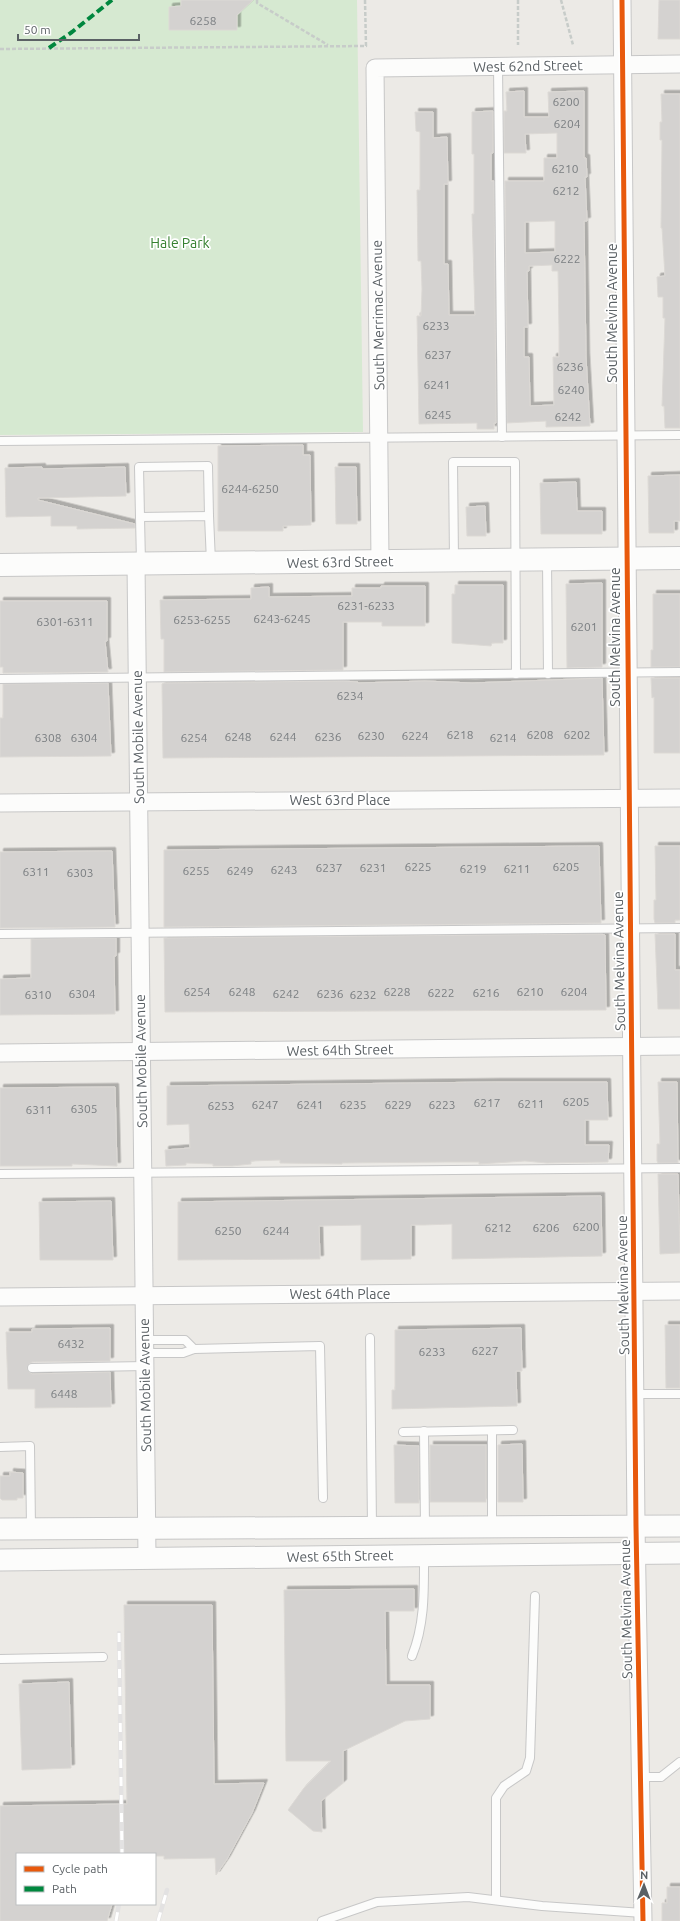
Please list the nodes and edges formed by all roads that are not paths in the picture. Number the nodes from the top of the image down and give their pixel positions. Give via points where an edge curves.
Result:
1 (622, 0) edge
2 (622, 64) junction
3 (680, 64) edge
4 (498, 66) junction
5 (375, 68) joint
6 (625, 435) junction
7 (680, 435) edge
8 (502, 437) junction
9 (379, 438) junction
10 (0, 442) edge
11 (209, 516) junction
12 (140, 517) junction
13 (680, 558) edge
14 (627, 559) junction
15 (454, 560) junction
16 (515, 560) junction
17 (547, 560) junction
18 (380, 561) junction
19 (211, 563) junction
20 (139, 564) junction
21 (0, 565) edge
22 (680, 672) edge
23 (628, 673) junction
24 (516, 674) junction
25 (548, 674) junction
26 (137, 678) junction
27 (0, 679) edge
28 (629, 798) junction
29 (680, 798) edge
30 (139, 802) junction
31 (0, 803) edge
32 (630, 928) junction
33 (680, 928) edge
34 (140, 932) junction
35 (0, 934) edge
36 (680, 1046) edge
37 (631, 1047) junction
38 (141, 1052) junction
39 (0, 1053) edge
40 (633, 1168) junction
41 (680, 1168) edge
42 (0, 1174) edge
43 (143, 1174) junction
44 (680, 1291) edge
45 (635, 1292) junction
46 (144, 1295) junction
47 (0, 1297) edge
48 (370, 1338) dead end
49 (194, 1349) junction
50 (145, 1353) junction
51 (32, 1368) dead end
52 (636, 1394) junction
53 (680, 1394) edge
54 (492, 1430) junction
55 (513, 1430) dead end
56 (403, 1432) dead end
57 (424, 1432) junction
58 (0, 1447) edge
59 (323, 1498) dead end
60 (492, 1526) junction
61 (636, 1526) junction
62 (680, 1526) edge
63 (372, 1527) junction
64 (425, 1527) junction
65 (146, 1528) junction
66 (0, 1529) edge
67 (31, 1529) junction
68 (637, 1553) junction
69 (680, 1553) edge
70 (424, 1555) junction
71 (147, 1558) junction
72 (0, 1560) edge
73 (535, 1596) dead end
74 (412, 1656) dead end
75 (103, 1657) dead end
76 (0, 1659) edge
77 (680, 1762) edge
78 (641, 1777) junction
79 (496, 1900) junction
80 (643, 1917) edge
81 (322, 1921) edge

1 - 2 street, South Melvina Avenue
2 - 3 street, West 62nd Street
2 - 4 street, West 62nd Street
2 - 6 street, South Melvina Avenue
4 - 5 street, West 62nd Street
4 - 8 lane
5 - 9 street, South Merrimac Avenue
6 - 7 lane
6 - 8 lane
6 - 14 street, South Melvina Avenue
8 - 9 lane
9 - 10 lane
9 - 18 street, South Merrimac Avenue
11 - 12 lane
11 - 12 lane via 208,466 139,467
11 - 19 lane
12 - 20 lane
13 - 14 main road, West 63rd Street
14 - 17 main road, West 63rd Street
14 - 23 street, South Melvina Avenue
15 - 16 main road, West 63rd Street
15 - 16 lane via 453,462 515,462
15 - 18 main road, West 63rd Street
16 - 17 main road, West 63rd Street
16 - 24 lane
17 - 25 lane
18 - 19 main road, West 63rd Street
19 - 20 main road, West 63rd Street
20 - 21 main road, West 63rd Street
20 - 26 street, South Mobile Avenue
22 - 23 lane
23 - 25 lane
23 - 28 street, South Melvina Avenue
24 - 25 lane
24 - 26 lane
26 - 27 lane
26 - 30 street, South Mobile Avenue
28 - 29 street, West 63rd Place
28 - 30 street, West 63rd Place
28 - 32 street, South Melvina Avenue
30 - 31 street, West 63rd Place
30 - 34 street, South Mobile Avenue
32 - 33 lane
32 - 34 lane
32 - 37 street, South Melvina Avenue
34 - 35 lane
34 - 38 street, South Mobile Avenue
36 - 37 street, West 64th Street
37 - 38 street, West 64th Street
37 - 40 street, South Melvina Avenue
38 - 39 street, West 64th Street
38 - 43 street, South Mobile Avenue
40 - 41 lane
40 - 43 lane
40 - 45 street, South Melvina Avenue
42 - 43 lane
43 - 46 street, South Mobile Avenue
44 - 45 street, West 64th Place
45 - 46 street, West 64th Place
45 - 52 street, South Melvina Avenue
46 - 47 street, West 64th Place
46 - 50 street, South Mobile Avenue
48 - 63 lane
49 - 50 lane via 183,1353
49 - 50 lane via 185,1340
49 - 59 lane via 320,1346
50 - 51 lane
50 - 65 street, South Mobile Avenue
52 - 53 lane
52 - 61 street, South Melvina Avenue
54 - 55 lane
54 - 57 lane
54 - 60 lane
56 - 57 lane
57 - 64 lane
58 - 67 lane via 30,1446
60 - 61 street, West 65th Street
60 - 64 street, West 65th Street
61 - 62 street, West 65th Street
61 - 68 street, South Melvina Avenue
63 - 64 street, West 65th Street
63 - 65 street, West 65th Street
65 - 67 street, West 65th Street
65 - 71 street, South Mobile Avenue
66 - 67 street, West 65th Street
68 - 69 street, West 65th Street
68 - 70 street, West 65th Street
68 - 78 street, South Melvina Avenue
70 - 71 street, West 65th Street
70 - 74 lane via 423,1610 418,1643
71 - 72 street, West 65th Street
73 - 79 lane via 530,1758 526,1771 504,1786 496,1798
75 - 76 lane
77 - 78 lane via 661,1777
78 - 80 street, South Melvina Avenue
79 - 80 lane
79 - 81 lane via 468,1896 377,1902

